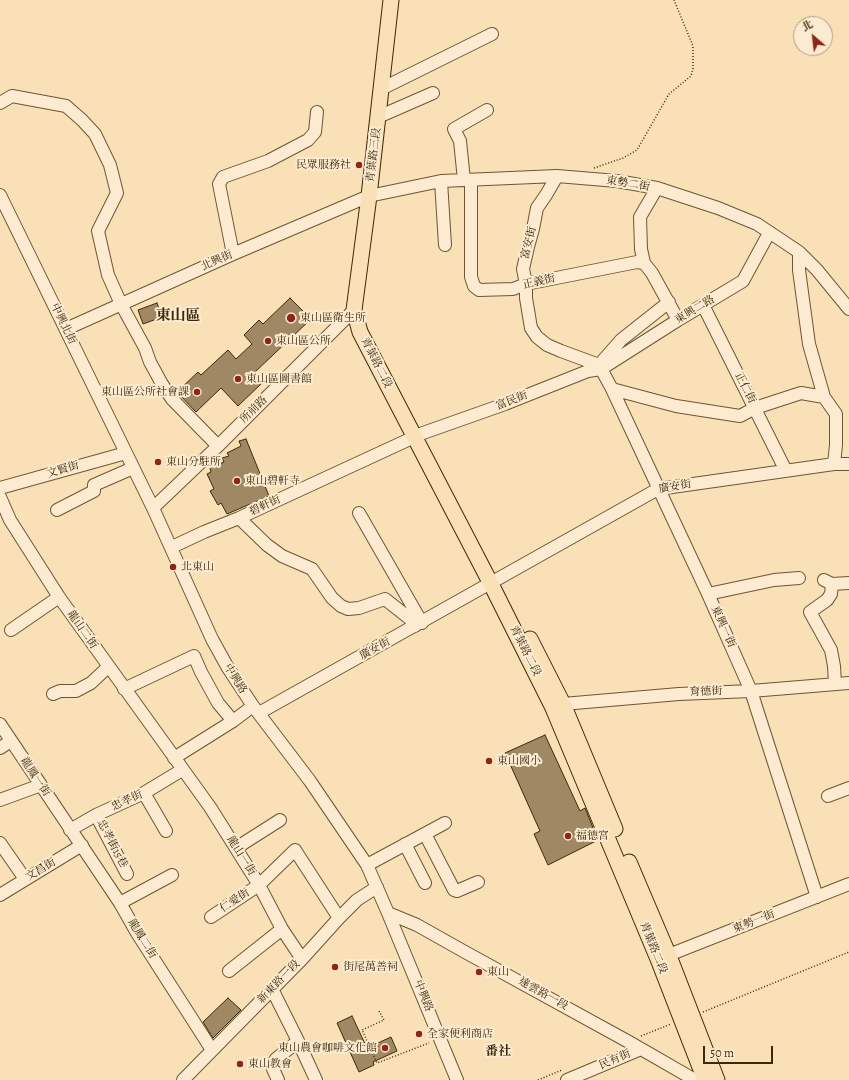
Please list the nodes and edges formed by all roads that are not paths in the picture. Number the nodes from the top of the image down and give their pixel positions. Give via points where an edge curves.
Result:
1 (391, 0) edge
2 (492, 34) dead end
3 (381, 89) junction
4 (432, 94) dead end
5 (0, 102) edge
6 (487, 110) dead end
7 (317, 112) dead end
8 (378, 117) junction
9 (557, 176) junction
10 (468, 180) junction
11 (441, 181) junction
12 (657, 188) junction
13 (0, 195) edge
14 (369, 196) junction
15 (769, 233) junction
16 (445, 245) dead end
17 (799, 252) junction
18 (233, 254) junction
19 (644, 263) junction
20 (526, 284) junction
21 (669, 302) junction
22 (121, 304) junction
23 (703, 305) junction
24 (849, 309) edge
25 (354, 310) junction
26 (678, 320) junction
27 (66, 329) junction
28 (600, 367) junction
29 (612, 389) junction
30 (824, 397) junction
31 (755, 408) junction
32 (418, 435) junction
33 (218, 446) junction
34 (126, 453) junction
35 (834, 464) junction
36 (849, 464) edge
37 (133, 468) junction
38 (786, 471) junction
39 (0, 488) edge
40 (658, 489) junction
41 (0, 497) edge
42 (153, 508) junction
43 (57, 510) dead end
44 (360, 513) dead end
45 (240, 518) junction
46 (172, 547) junction
47 (799, 578) dead end
48 (495, 581) junction
49 (849, 583) edge
50 (708, 594) junction
51 (59, 597) junction
52 (418, 624) junction
53 (12, 630) dead end
54 (108, 667) junction
55 (849, 683) edge
56 (835, 684) junction
57 (124, 689) junction
58 (751, 691) junction
59 (53, 694) dead end
60 (558, 706) junction
61 (256, 710) junction
62 (233, 721) junction
63 (0, 724) edge
64 (11, 741) junction
65 (0, 748) edge
66 (174, 758) junction
67 (182, 770) junction
68 (41, 785) junction
69 (849, 788) edge
70 (144, 793) junction
71 (828, 796) dead end
72 (0, 800) edge
73 (96, 815) junction
74 (280, 820) dead end
75 (445, 823) dead end
76 (70, 830) junction
77 (166, 831) dead end
78 (425, 834) junction
79 (0, 843) edge
80 (405, 844) junction
81 (82, 845) junction
82 (236, 848) junction
83 (367, 865) junction
84 (127, 874) dead end
85 (172, 875) dead end
86 (25, 879) junction
87 (425, 882) dead end
88 (478, 882) dead end
89 (849, 884) edge
90 (259, 885) junction
91 (377, 887) junction
92 (0, 895) edge
93 (817, 896) junction
94 (120, 903) junction
95 (388, 913) junction
96 (211, 917) dead end
97 (339, 918) junction
98 (282, 929) junction
99 (664, 958) junction
100 (302, 959) junction
101 (229, 971) dead end
102 (272, 989) junction
103 (687, 1018) junction
104 (298, 1041) junction
105 (641, 1049) junction
106 (212, 1050) junction
107 (183, 1080) edge
108 (278, 1080) edge
109 (316, 1080) edge
110 (457, 1080) edge
111 (567, 1080) edge
112 (695, 1080) edge
113 (705, 1080) edge
114 (717, 1080) edge

1 - 3 main road, 青葉路三段
2 - 3 street
3 - 8 main road, 青葉路三段
4 - 8 street
5 - 22 street via 12,96 66,106 95,134 110,165 117,193 98,231 108,275
6 - 10 street, 正義街 via 454,129 460,141
7 - 18 street via 315,132 308,140 268,161 223,177 219,184
8 - 14 main road, 青葉路三段
9 - 10 street, 東勢二街
9 - 12 street, 東勢二街 via 617,181
9 - 20 street, 富安街 via 537,208 523,269
10 - 11 street, 東勢二街
10 - 20 street, 正義街 via 471,277 474,286 479,290 513,289
11 - 14 street, 東勢二街
11 - 16 street
12 - 15 street, 東勢二街 via 718,208 757,224
12 - 19 street via 640,217
13 - 27 street, 中興北街
14 - 18 street, 北興街
14 - 25 main road, 青葉路三段
15 - 17 street, 東勢二街
15 - 23 street, 東興二路 via 743,281
17 - 24 street, 東勢二街
17 - 30 street via 809,344
18 - 22 street, 北興街
19 - 20 street, 正義街 via 637,262
19 - 21 street
20 - 28 street, 富安街 via 529,321 537,337 547,345
21 - 26 street
21 - 28 street via 621,340
22 - 27 street, 北興街
22 - 33 street via 172,399
23 - 26 street, 東興二路
23 - 31 street, 正仁街
25 - 32 main road, 青葉路二段 via 360,332
25 - 33 street, 所前路
26 - 28 street, 東興二路
27 - 34 street, 中興北街
28 - 29 street, 東興一街
28 - 32 street, 富民街
29 - 31 street via 676,406 740,416
29 - 40 street, 東興一街
30 - 31 street via 801,393
30 - 35 street via 836,414
31 - 38 street, 正仁街
32 - 45 street, 碧軒街
32 - 48 main road, 青葉路二段
33 - 42 street, 所前路
34 - 37 street, 中興路
34 - 39 street, 文賢街
35 - 36 street, 廣安街
35 - 38 street, 廣安街
37 - 42 street, 中興路
37 - 43 street via 94,485 94,490
38 - 40 street, 廣安街
40 - 48 street, 廣安街
40 - 50 street, 東興一街
41 - 51 street, 龍山二街 via 10,520
42 - 46 street, 中興路
44 - 52 street
45 - 46 street, 碧軒街
45 - 52 street via 282,556 312,569 332,598 341,606 348,609 359,608 384,599
46 - 61 street, 中興路 via 212,639
47 - 50 street via 774,580
48 - 52 street, 廣安街
48 - 60 main road, 青葉路二段
49 - 56 street via 828,582 831,594 810,612 831,650
50 - 58 street, 東興一街
51 - 53 street
51 - 54 street, 龍山二街
52 - 61 street, 廣安街
54 - 57 street, 龍山二街
54 - 59 street via 91,683 76,690
55 - 56 street, 育德街
56 - 58 street, 育德街
57 - 62 street via 194,656 218,703
57 - 66 street, 龍山二街
58 - 60 street, 育德街 via 679,694
58 - 93 street, 東興一街
60 - 99 main road, 青葉路二段
61 - 62 street
61 - 83 street, 中興路 via 310,781
62 - 66 street
63 - 64 street, 龍鳳一街
64 - 65 street
64 - 68 street, 龍鳳一街
66 - 67 street, 龍山一街
67 - 70 street, 忠孝街
67 - 82 street, 龍山一街
68 - 72 street
68 - 76 street, 龍鳳一街
69 - 71 street
70 - 73 street, 忠孝街
70 - 77 street
73 - 76 street, 忠孝街
73 - 84 street, 忠孝街15巷
74 - 82 street
75 - 78 street
76 - 81 street, 龍鳳二街
78 - 80 street
78 - 88 street via 454,890
79 - 86 street
80 - 83 street
80 - 87 street
81 - 86 street, 文昌街
81 - 94 street, 龍鳳二街
82 - 90 street, 龍山一街
83 - 91 street, 中興路
85 - 94 street
86 - 92 street, 文昌街
89 - 93 street, 東勢一街
90 - 96 street, 仁愛街
90 - 97 street, 仁愛街 via 295,850
90 - 98 street, 龍山一街
91 - 95 street, 中興路
91 - 97 street, 新東路一段 via 357,900
93 - 99 street, 東勢一街
94 - 106 street, 龍鳳二街
95 - 105 street, 達雲路一段 via 417,926
95 - 110 street, 中興路
97 - 100 street, 新東路一段
98 - 100 street, 龍山一街
98 - 101 street
99 - 103 main road, 青葉路二段
100 - 102 street, 新東路一段
102 - 104 street
102 - 106 street, 新東路一段
103 - 113 main road, 青葉路二段
103 - 114 main road, 青葉路二段
104 - 108 street via 276,1059 273,1069
104 - 109 street
105 - 111 street, 民有街
105 - 112 street, 達雲路一段
106 - 107 street, 新東路一段

